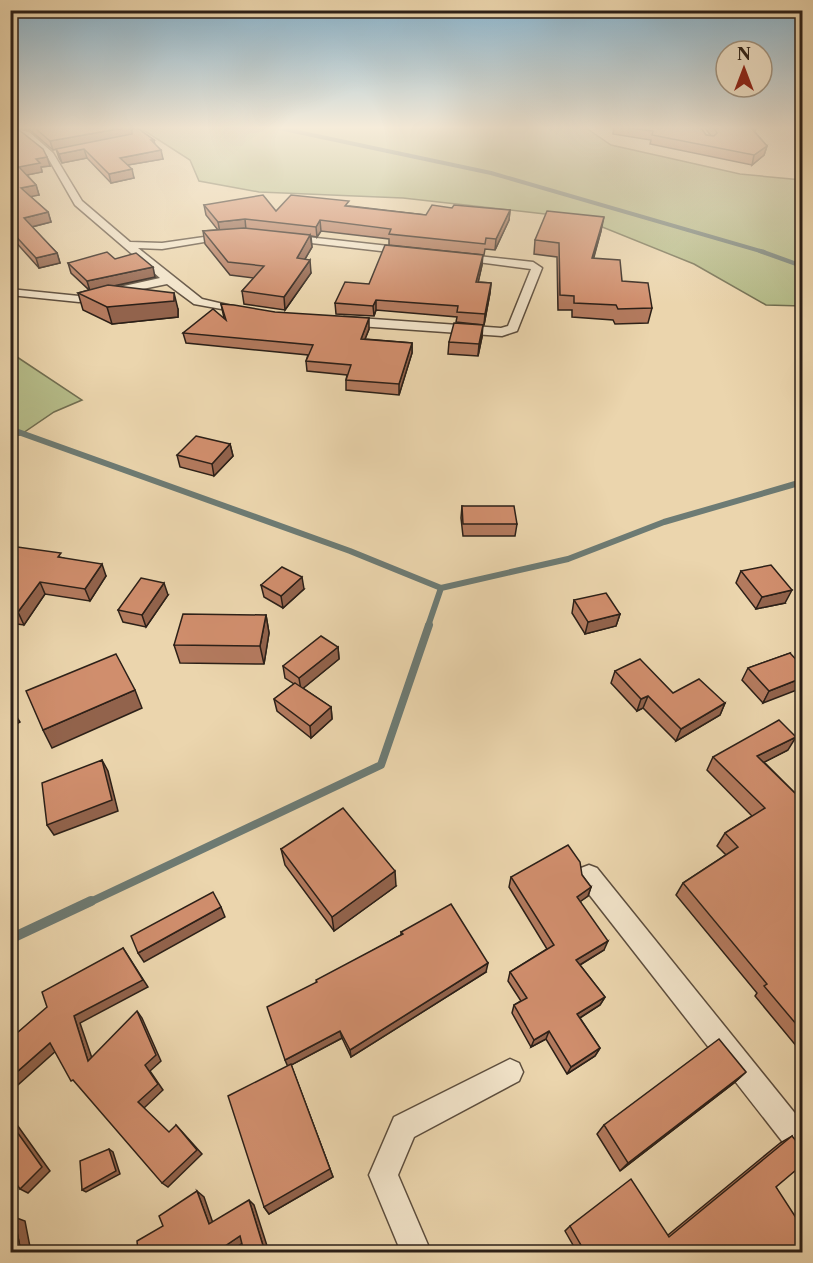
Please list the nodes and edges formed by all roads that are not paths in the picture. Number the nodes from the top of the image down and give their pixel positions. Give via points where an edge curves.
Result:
1 (69, 187) edge
2 (235, 235) edge
3 (281, 237) edge
4 (126, 245) junction
5 (415, 252) edge
6 (450, 256) edge
7 (169, 280) junction
8 (10, 292) edge
9 (256, 314) edge
10 (326, 320) edge
11 (589, 876) dead end
12 (510, 1072) dead end
13 (802, 1144) edge
14 (416, 1252) edge

1 - 4 street via 78,203
2 - 4 street via 162,246
3 - 5 street
4 - 7 street
6 - 10 street via 537,268 513,328 502,332
7 - 8 street via 79,299
7 - 9 street via 198,302
11 - 13 street
12 - 14 street via 404,1127 383,1175

